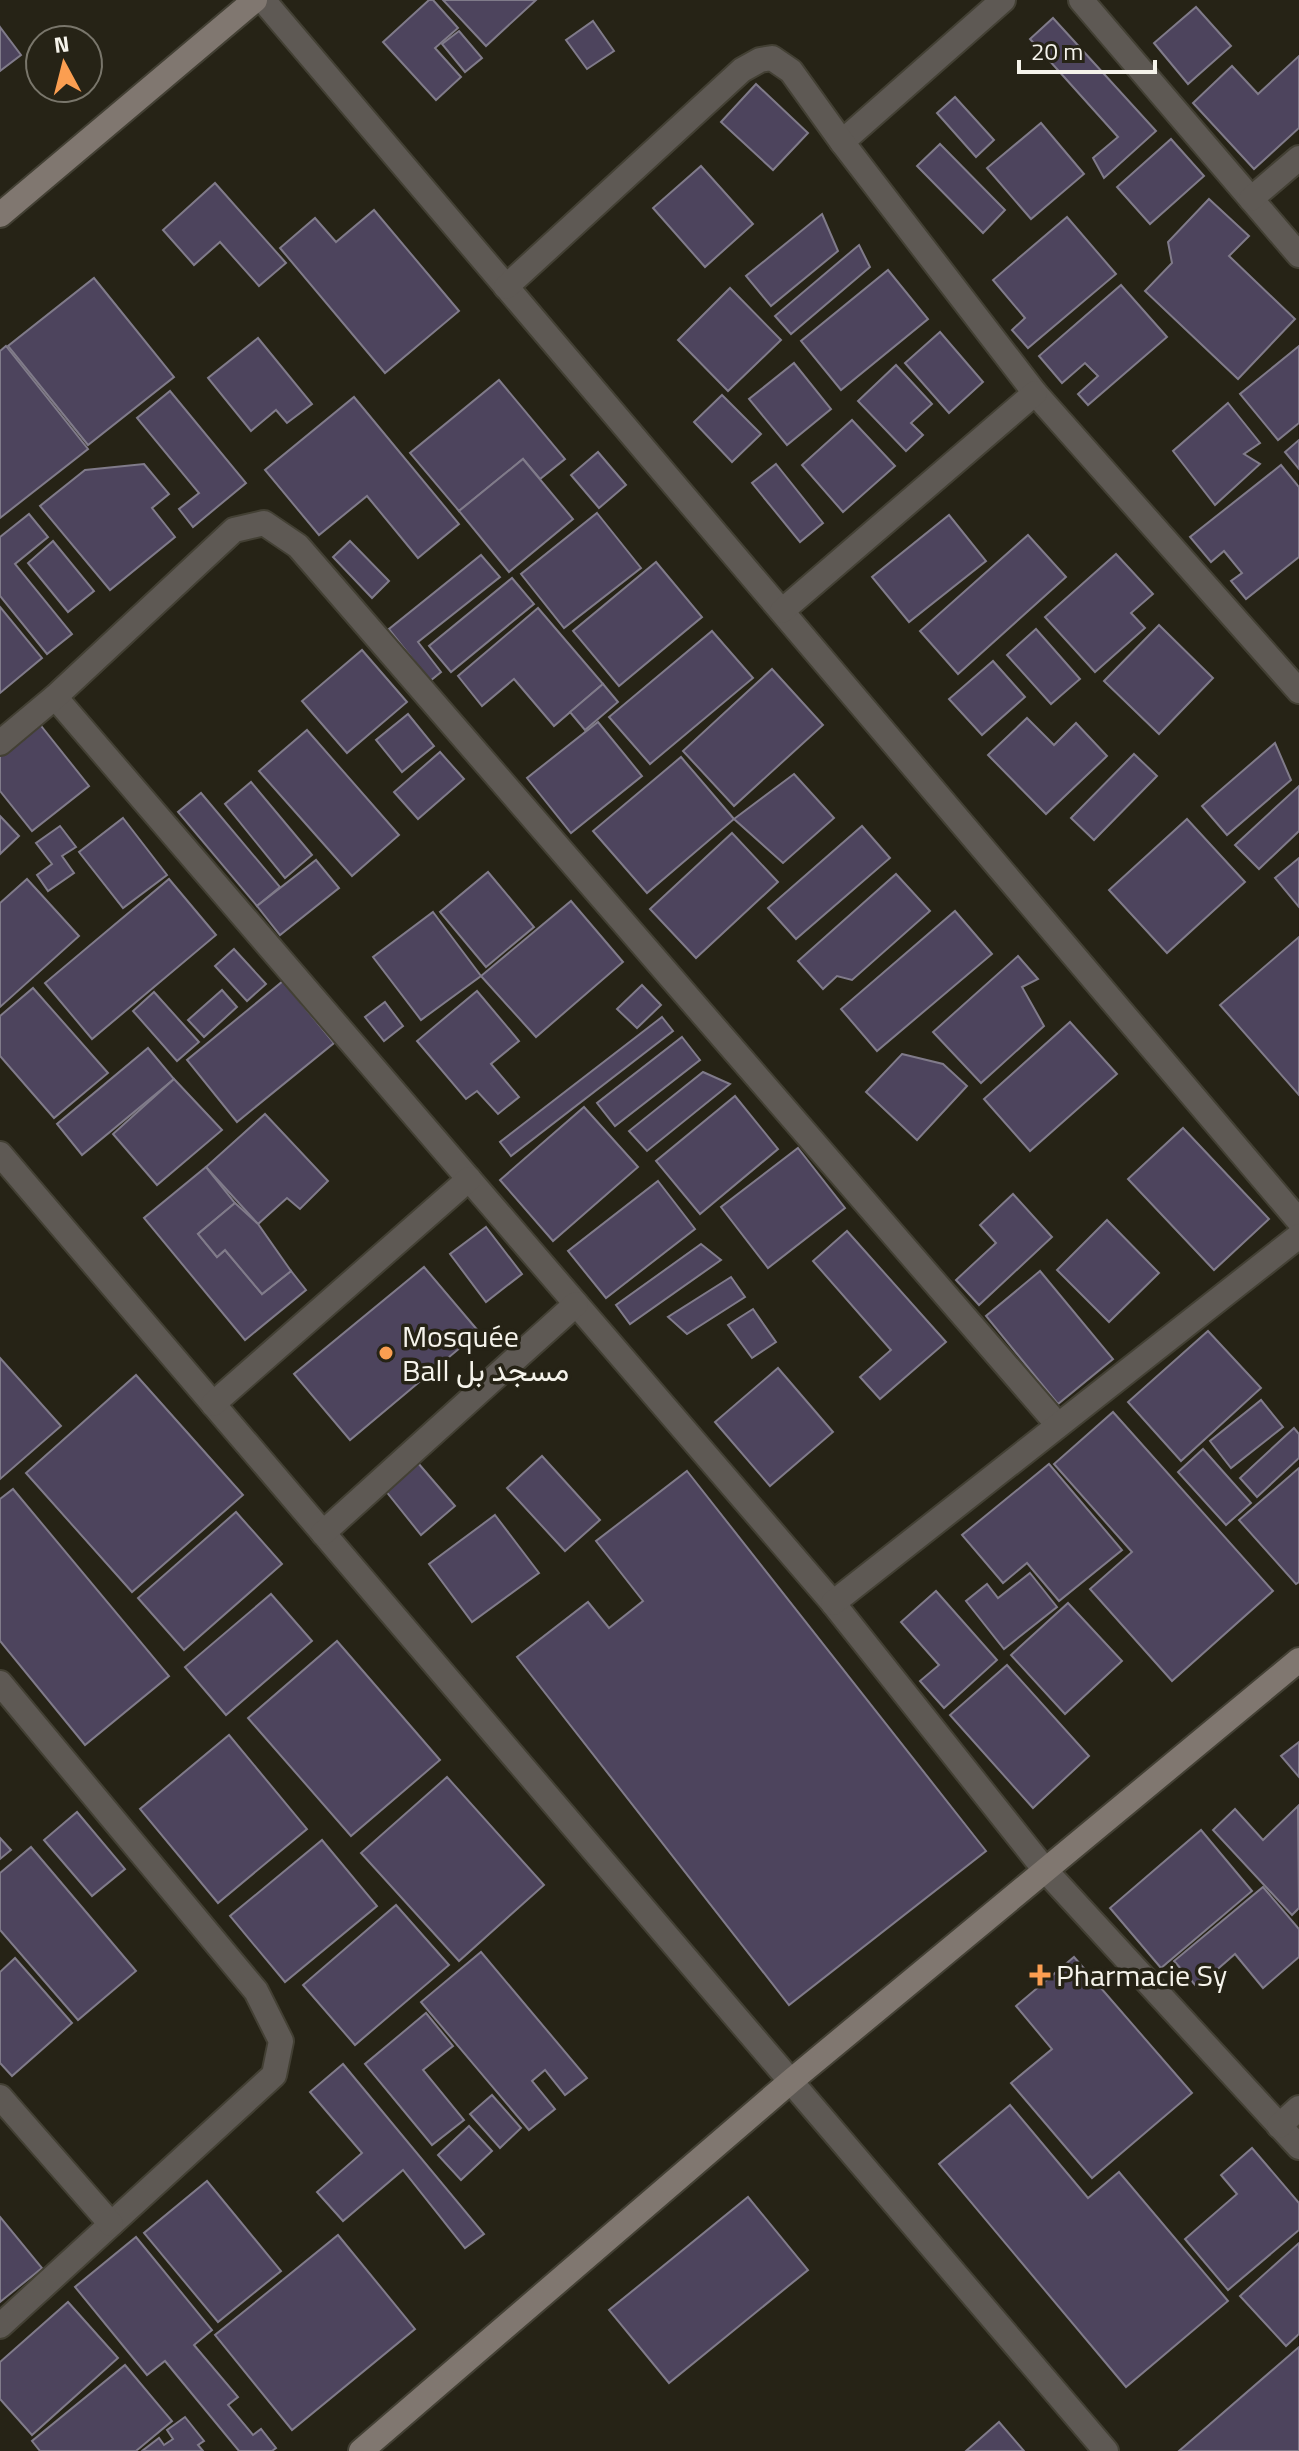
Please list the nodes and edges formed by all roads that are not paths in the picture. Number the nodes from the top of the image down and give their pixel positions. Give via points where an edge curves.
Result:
1 (255, 0) edge
2 (263, 0) edge
3 (1003, 0) edge
4 (1081, 0) edge
5 (842, 142) junction
6 (1299, 158) edge
7 (1251, 199) junction
8 (0, 215) edge
9 (1299, 255) edge
10 (506, 287) junction
11 (1035, 393) junction
12 (782, 611) junction
13 (1299, 691) edge
14 (55, 697) junction
15 (0, 743) edge
16 (0, 1154) edge
17 (469, 1179) junction
18 (1299, 1221) edge
19 (1299, 1236) edge
20 (576, 1304) junction
21 (213, 1404) junction
22 (1058, 1425) junction
23 (323, 1533) junction
24 (833, 1603) junction
25 (1299, 1660) edge
26 (0, 1683) edge
27 (1045, 1870) junction
28 (791, 2081) junction
29 (0, 2097) edge
30 (1299, 2108) edge
31 (1279, 2126) junction
32 (1299, 2147) edge
33 (111, 2224) junction
34 (0, 2326) edge
35 (361, 2451) edge
36 (1106, 2451) edge

1 - 8 street
2 - 10 street
3 - 5 street
4 - 7 street
5 - 10 street via 791,71 772,58 760,60 742,70
5 - 11 street
6 - 7 street
7 - 9 street
10 - 12 street
11 - 12 street
11 - 13 street
12 - 18 street
14 - 15 street
14 - 17 street
14 - 22 street via 234,530 264,523 298,546
16 - 21 street
17 - 20 street
17 - 21 street
19 - 22 street
20 - 23 street
20 - 24 street
21 - 23 street
22 - 24 street
23 - 28 street
24 - 27 street
25 - 27 street
26 - 33 street via 256,1991 281,2041 274,2075
27 - 28 street
27 - 31 street
28 - 35 street
28 - 36 street
29 - 33 street
30 - 31 street
31 - 32 street
33 - 34 street

